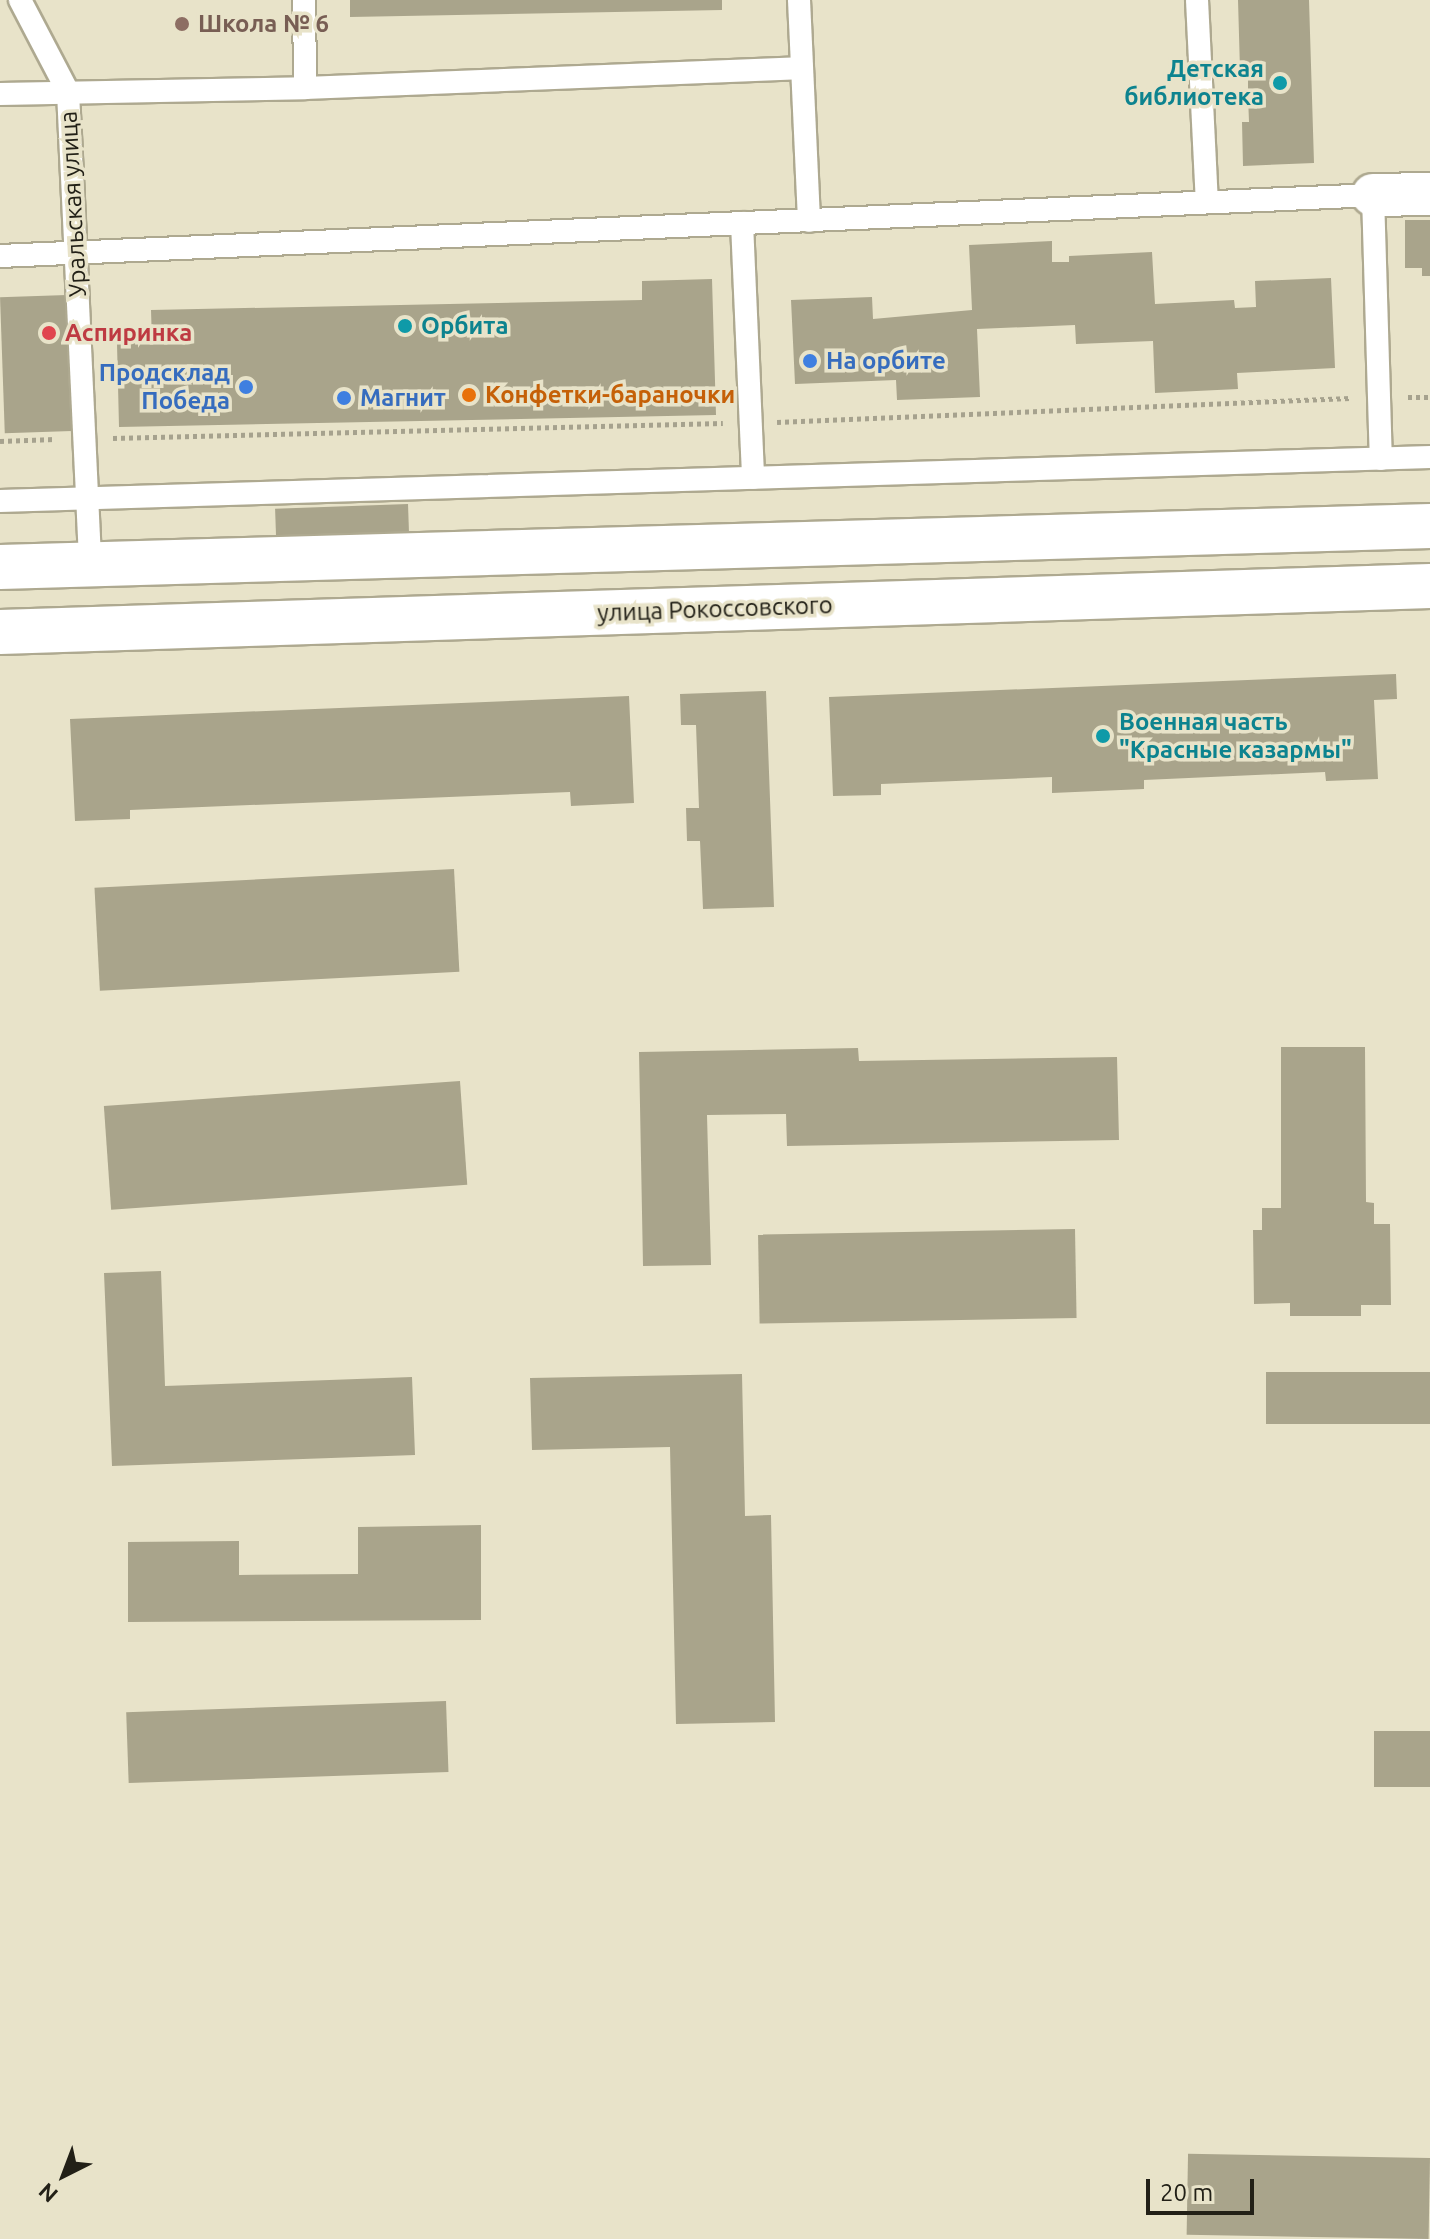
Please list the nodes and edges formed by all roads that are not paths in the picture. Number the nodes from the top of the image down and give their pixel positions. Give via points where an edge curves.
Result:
1 (20, 0) edge
2 (304, 0) edge
3 (799, 0) edge
4 (1197, 0) edge
5 (799, 68) junction
6 (305, 88) junction
7 (68, 92) junction
8 (0, 94) edge
9 (1430, 194) edge
10 (1373, 195) junction
11 (1207, 202) junction
12 (809, 221) junction
13 (742, 223) junction
14 (75, 254) junction
15 (0, 256) edge
16 (1430, 457) edge
17 (1381, 459) junction
18 (753, 478) junction
19 (86, 498) junction
20 (0, 501) edge
21 (1430, 526) edge
22 (90, 564) junction
23 (0, 567) edge
24 (1430, 586) edge
25 (0, 632) edge

1 - 7 lane, Уральская улица
2 - 6 lane
3 - 5 lane
4 - 11 lane
5 - 6 lane
5 - 12 lane
6 - 7 lane
7 - 8 lane
7 - 14 lane, Уральская улица
9 - 10 street
10 - 11 lane
10 - 17 lane
11 - 12 lane
12 - 13 lane
13 - 14 lane
13 - 18 lane
14 - 15 lane
14 - 19 lane, Уральская улица
16 - 17 lane
17 - 18 lane
18 - 19 lane
19 - 20 lane
19 - 22 lane, Уральская улица
21 - 22 highway
22 - 23 highway
24 - 25 highway, улица Рокоссовского

